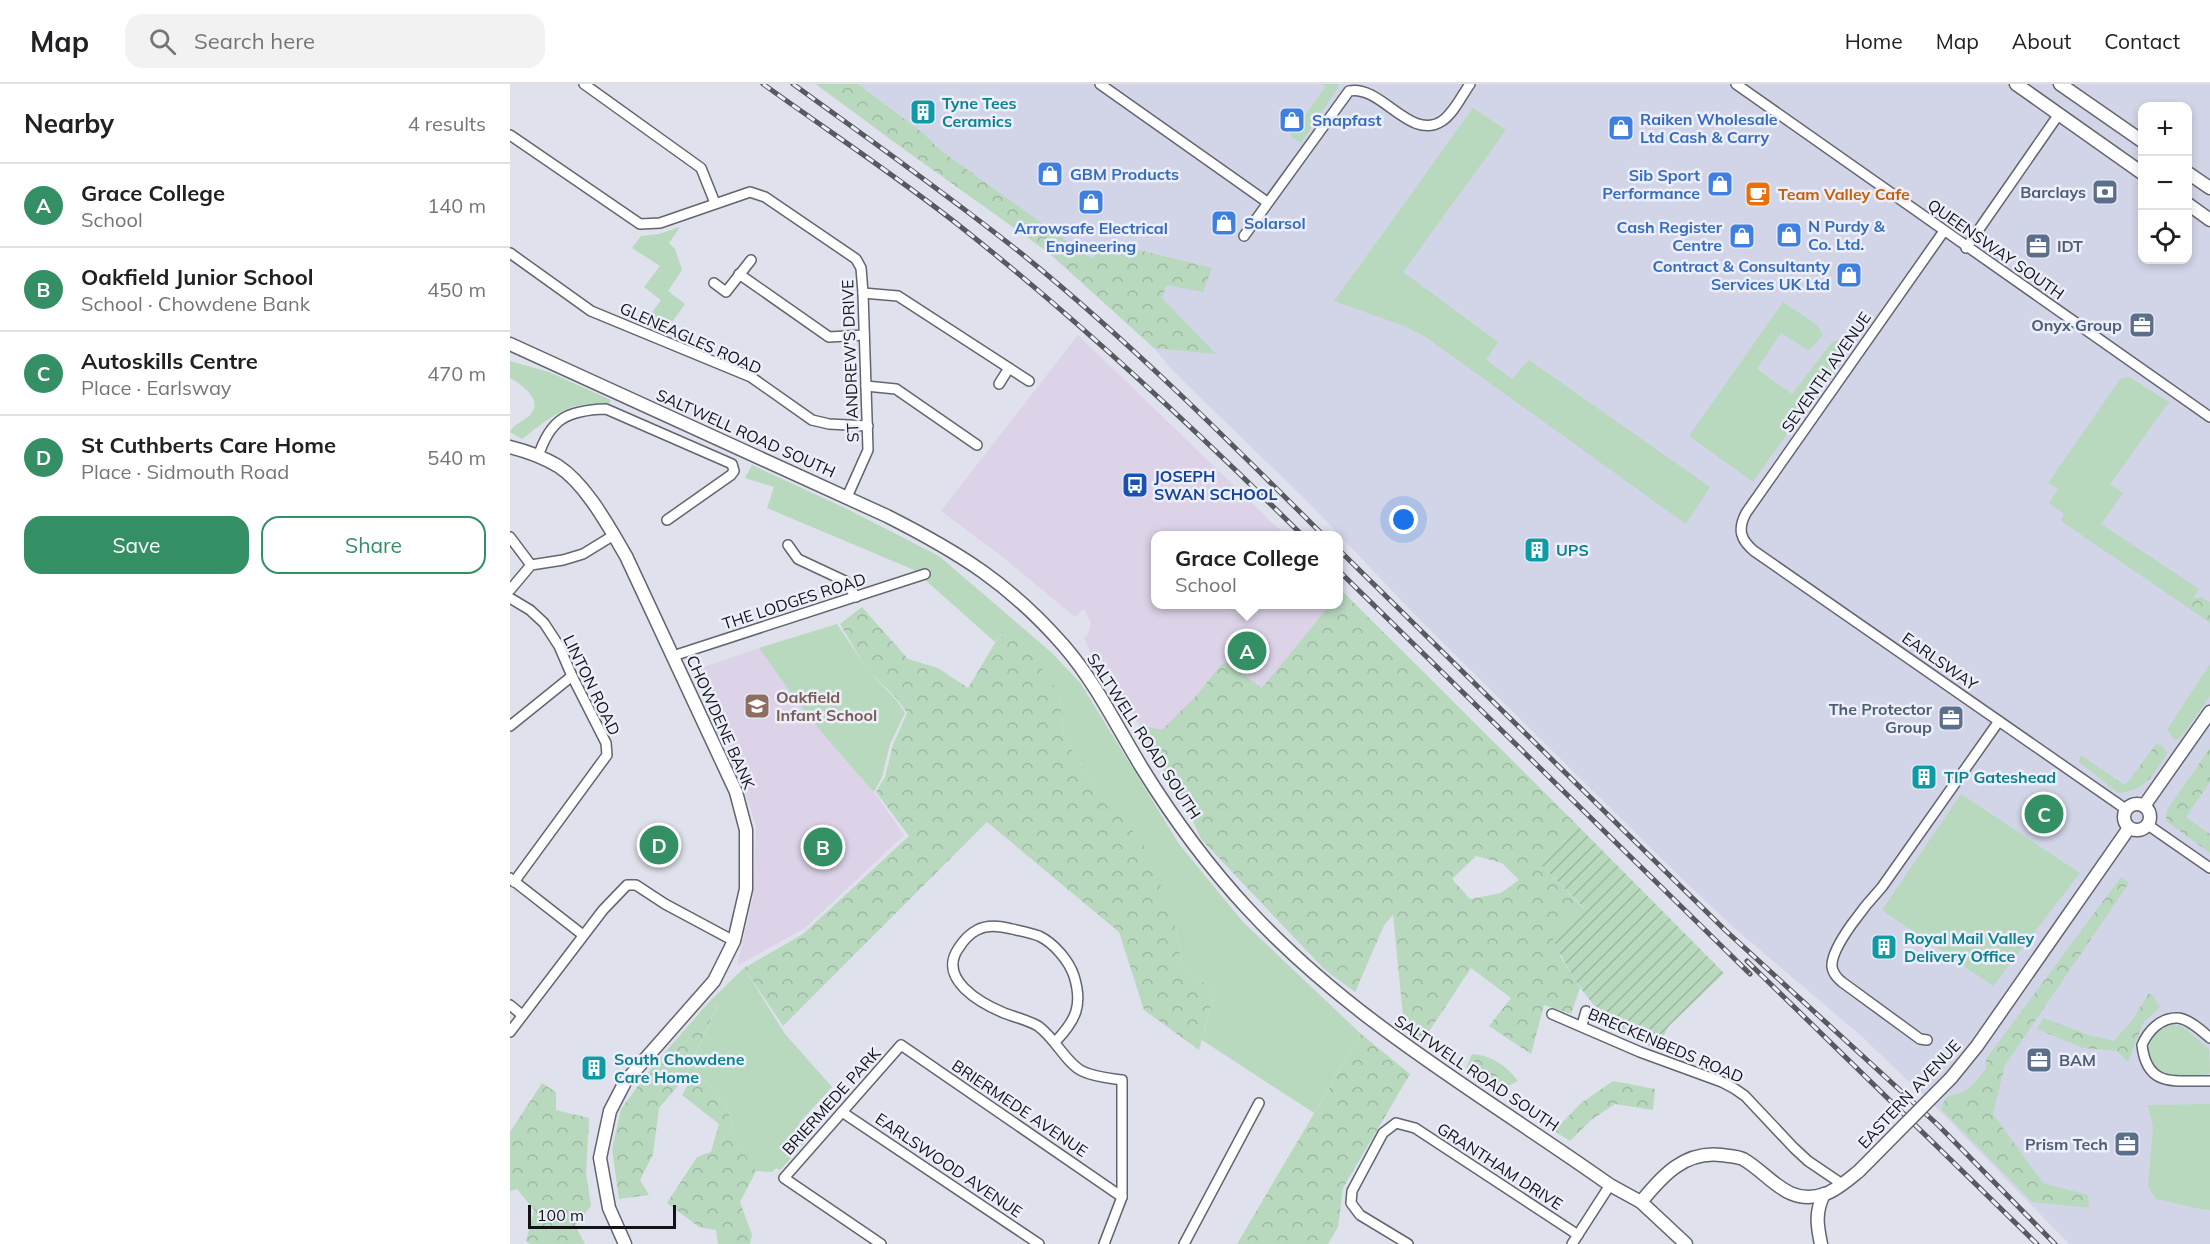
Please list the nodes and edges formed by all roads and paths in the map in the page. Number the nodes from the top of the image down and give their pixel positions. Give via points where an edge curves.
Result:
1 (584, 84) edge
2 (1100, 84) edge
3 (1470, 84) edge
4 (1736, 84) edge
5 (2016, 84) edge
6 (2060, 84) edge
7 (2059, 114) junction
8 (510, 135) edge
9 (2138, 138) edge
10 (2138, 170) edge
11 (2192, 175) edge
12 (2210, 188) edge
13 (1267, 202) junction
14 (715, 203) junction
15 (2192, 207) edge
16 (2210, 220) edge
17 (1944, 231) junction
18 (1244, 236) dead end
19 (1966, 248) junction
20 (510, 253) edge
21 (750, 260) dead end
22 (740, 274) junction
23 (714, 283) dead end
24 (863, 293) junction
25 (864, 335) junction
26 (510, 344) edge
27 (1009, 368) junction
28 (1029, 381) dead end
29 (999, 384) dead end
30 (866, 386) junction
31 (2210, 417) edge
32 (868, 426) junction
33 (977, 445) dead end
34 (510, 447) edge
35 (538, 457) junction
36 (847, 497) junction
37 (667, 520) dead end
38 (1740, 534) joint
39 (614, 536) junction
40 (510, 537) edge
41 (788, 545) dead end
42 (531, 565) junction
43 (925, 574) dead end
44 (510, 590) edge
45 (856, 597) junction
46 (510, 598) edge
47 (673, 656) junction
48 (572, 676) junction
49 (2210, 712) edge
50 (1999, 721) junction
51 (510, 726) edge
52 (2144, 806) junction
53 (2127, 810) junction
54 (2148, 825) junction
55 (2129, 828) junction
56 (2210, 868) edge
57 (512, 880) edge
58 (583, 935) junction
59 (734, 941) junction
60 (510, 1005) edge
61 (1586, 1011) dead end
62 (1552, 1014) dead end
63 (522, 1015) junction
64 (1581, 1025) junction
65 (510, 1032) edge
66 (2210, 1038) edge
67 (1927, 1040) dead end
68 (1056, 1041) junction
69 (901, 1045) joint
70 (2210, 1081) edge
71 (1259, 1103) dead end
72 (842, 1112) junction
73 (1842, 1184) junction
74 (1610, 1185) junction
75 (1824, 1194) junction
76 (1122, 1197) junction
77 (1641, 1202) junction
78 (1578, 1235) junction
79 (625, 1244) edge
80 (881, 1244) edge
81 (1039, 1244) edge
82 (1104, 1244) edge
83 (1184, 1244) edge
84 (1408, 1244) edge
85 (1572, 1244) edge
86 (1686, 1244) edge
87 (1821, 1244) edge

1 - 14 street via 701,168
2 - 13 street
3 - 13 street via 1448,116 1433,124 1421,124 1368,87 1355,87
4 - 17 street, QUEENSWAY SOUTH
5 - 7 street
6 - 9 street
7 - 10 street
7 - 19 street
8 - 14 street, ST ANDREW'S DRIVE via 640,224 660,223
11 - 12 street
13 - 18 street
14 - 24 street, ST ANDREW'S DRIVE via 750,192 765,196 856,259 861,268
15 - 16 street
17 - 19 street, QUEENSWAY SOUTH
17 - 38 street, SEVENTH AVENUE via 1746,513
19 - 31 street, QUEENSWAY SOUTH
20 - 32 street, GLENEAGLES ROAD via 591,311 751,377 812,420
21 - 22 street
22 - 23 street via 726,292
22 - 25 street via 830,337
24 - 25 street, ST ANDREW'S DRIVE
24 - 27 street via 898,296
25 - 30 street, ST ANDREW'S DRIVE
26 - 36 street, SALTWELL ROAD SOUTH
27 - 28 street
27 - 29 street
30 - 32 street, ST ANDREW'S DRIVE
30 - 33 street via 896,389
32 - 36 street, ST ANDREW'S DRIVE via 868,450
34 - 35 street, CHOWDENE BANK
35 - 37 street via 545,436 560,420 584,410 606,409 732,464 731,475
35 - 39 street, CHOWDENE BANK via 558,467 579,485
36 - 74 street, SALTWELL ROAD SOUTH via 965,558 1034,614 1087,676 1144,771 1216,871 1279,941 1326,984 1419,1055
38 - 50 street, EARLSWAY via 1754,551
39 - 42 street via 583,554
39 - 47 street, CHOWDENE BANK
40 - 42 street
41 - 45 street via 798,558 844,581
42 - 44 street
43 - 45 street, THE LODGES ROAD
45 - 47 street, THE LODGES ROAD
46 - 48 street, LINTON ROAD via 544,623
47 - 59 street, CHOWDENE BANK via 736,792 746,830 746,889
48 - 51 street
48 - 57 street, LINTON ROAD via 606,743 607,756
49 - 52 street
50 - 53 street, EARLSWAY
50 - 67 street via 1882,887 1861,909 1832,960 1833,971 1842,982 1920,1039
52 - 53 street via 2133,805
52 - 54 street via 2151,817
53 - 55 street via 2125,821
54 - 55 street via 2137,830
54 - 56 street
55 - 73 street, EASTERN AVENUE, bridge via 1984,1037 1951,1078
57 - 58 street
58 - 59 street via 620,890 636,885
58 - 63 street
59 - 79 street, CHOWDENE BANK via 714,981 625,1082 610,1111 600,1158 609,1208
60 - 63 street
61 - 64 street
62 - 64 street, BRECKENBEDS ROAD
63 - 65 street
64 - 73 street, BRECKENBEDS ROAD via 1735,1089 1808,1161
66 - 70 street via 2180,1018 2169,1019 2152,1029 2142,1045 2148,1067 2162,1080
68 - 68 street via 1036,1024 990,1007 960,984 952,969 964,940 978,929 998,925 1040,937 1058,951 1072,970 1079,993 1076,1015
68 - 76 street via 1080,1070 1122,1080
69 - 72 street, BRIERMEDE PARK
69 - 76 street, BRIERMEDE AVENUE
71 - 83 street
72 - 80 street, BRIERMEDE PARK via 784,1178
72 - 81 street, EARLSWOOD AVENUE
73 - 75 street, EASTERN AVENUE
74 - 77 street, SALTWELL ROAD SOUTH
74 - 78 street
75 - 77 street via 1796,1195 1783,1191 1742,1158 1716,1154 1691,1157 1678,1164
75 - 87 street via 1816,1221
76 - 82 street
77 - 86 street, SALTWELL ROAD SOUTH
78 - 84 street, GRANTHAM DRIVE via 1415,1128 1396,1123 1383,1133 1352,1191 1351,1203 1355,1210
78 - 85 street

